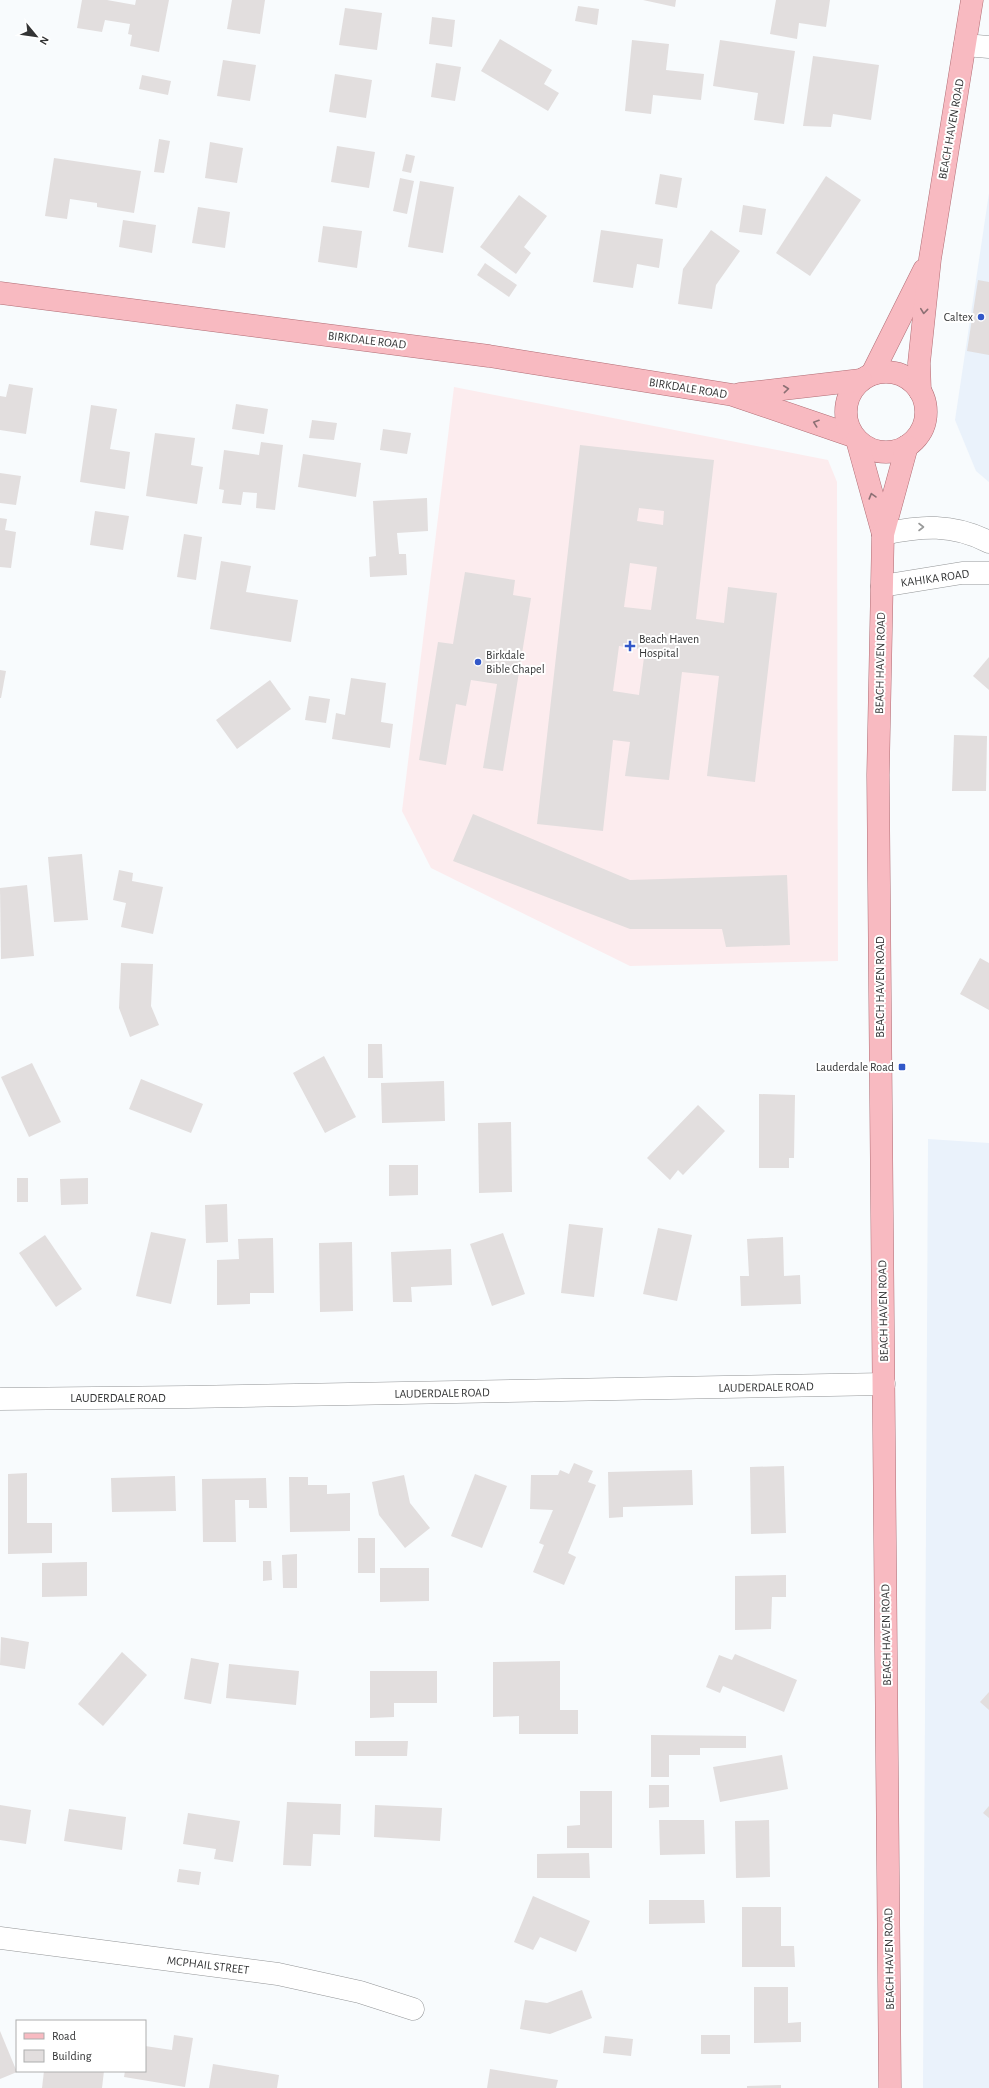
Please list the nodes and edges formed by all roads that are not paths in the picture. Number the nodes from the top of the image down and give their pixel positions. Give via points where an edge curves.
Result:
1 (972, 0) edge
2 (965, 45) junction
3 (989, 47) edge
4 (930, 258) junction
5 (0, 294) edge
6 (866, 377) junction
7 (920, 391) junction
8 (733, 395) junction
9 (855, 438) junction
10 (907, 446) junction
11 (883, 534) junction
12 (989, 542) edge
13 (989, 573) edge
14 (882, 586) junction
15 (884, 1384) junction
16 (0, 1398) edge
17 (0, 1938) edge
18 (414, 2009) dead end
19 (890, 2088) edge

1 - 2 main road, BEACH HAVEN ROAD
2 - 3 street
2 - 4 main road, BEACH HAVEN ROAD
4 - 6 main road, BEACH HAVEN ROAD
4 -> 7 main road, BEACH HAVEN ROAD via 919,363
5 - 8 main road, BIRKDALE ROAD via 489,356
6 - 7 main road via 894,372 905,376
8 -> 6 main road, BIRKDALE ROAD
6 - 9 main road via 848,397 846,406 848,426
7 - 10 main road via 926,415 917,438
9 -> 8 main road, BIRKDALE ROAD
9 - 10 main road via 868,448 881,452
11 -> 9 main road, BEACH HAVEN ROAD
10 - 11 main road, BEACH HAVEN ROAD
11 -> 12 street via 916,527 943,527 971,532
11 - 14 main road, BEACH HAVEN ROAD
13 - 14 street, KAHIKA ROAD via 962,573
14 - 15 main road, BEACH HAVEN ROAD via 878,775
15 - 16 street, LAUDERDALE ROAD via 196,1397
15 - 19 main road, BEACH HAVEN ROAD
17 - 18 street, MCPHAIL STREET via 278,1974 360,1992

